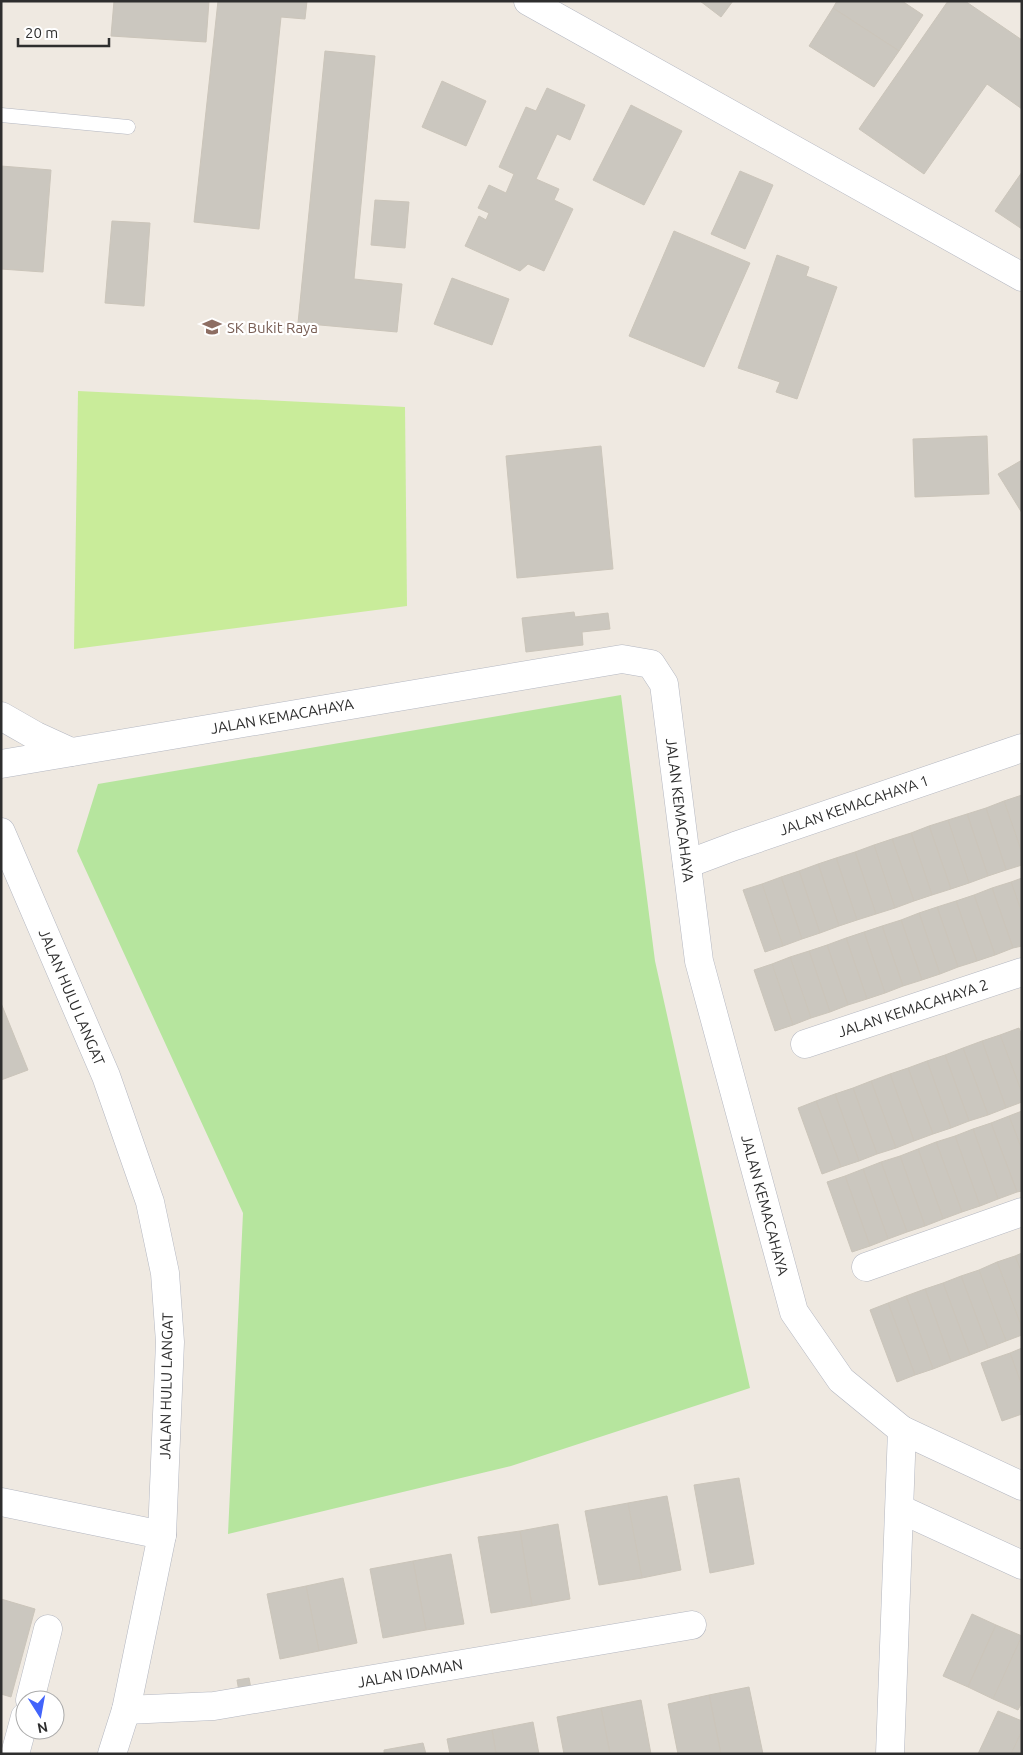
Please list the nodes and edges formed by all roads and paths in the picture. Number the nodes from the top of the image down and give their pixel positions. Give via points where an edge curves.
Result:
1 (528, 1) edge
2 (1, 115) edge
3 (128, 127) dead end
4 (1022, 277) edge
5 (1, 716) edge
6 (1022, 748) edge
7 (71, 752) junction
8 (1, 764) edge
9 (1, 832) edge
10 (687, 864) junction
11 (1022, 972) edge
12 (805, 1044) dead end
13 (1022, 1212) edge
14 (866, 1267) dead end
15 (902, 1430) junction
16 (1020, 1482) edge
17 (1, 1502) edge
18 (900, 1508) junction
19 (162, 1535) junction
20 (1022, 1565) edge
21 (692, 1625) dead end
22 (48, 1629) dead end
23 (33, 1690) edge
24 (126, 1710) junction
25 (19, 1740) edge
26 (15, 1754) edge
27 (112, 1754) edge
28 (890, 1754) edge

1 - 4 street
2 - 3 lane
5 - 7 street
6 - 10 street, JALAN KEMACAHAYA 1
7 - 8 street, JALAN KEMACAHAYA
7 - 10 street, JALAN KEMACAHAYA via 622,659 651,664 664,684
9 - 19 street, JALAN HULU LANGAT via 106,1076 150,1202 165,1273 170,1342
10 - 15 street, JALAN KEMACAHAYA via 699,961 794,1312 841,1380
11 - 12 street, JALAN KEMACAHAYA 2
13 - 14 street
15 - 16 street, JALAN KEMACAHAYA
15 - 18 street
17 - 19 street
18 - 20 street
18 - 28 street
19 - 24 street, JALAN HULU LANGAT
21 - 24 street, JALAN IDAMAN via 214,1706
22 - 23 street
24 - 27 street, JALAN HULU LANGAT
25 - 26 street

